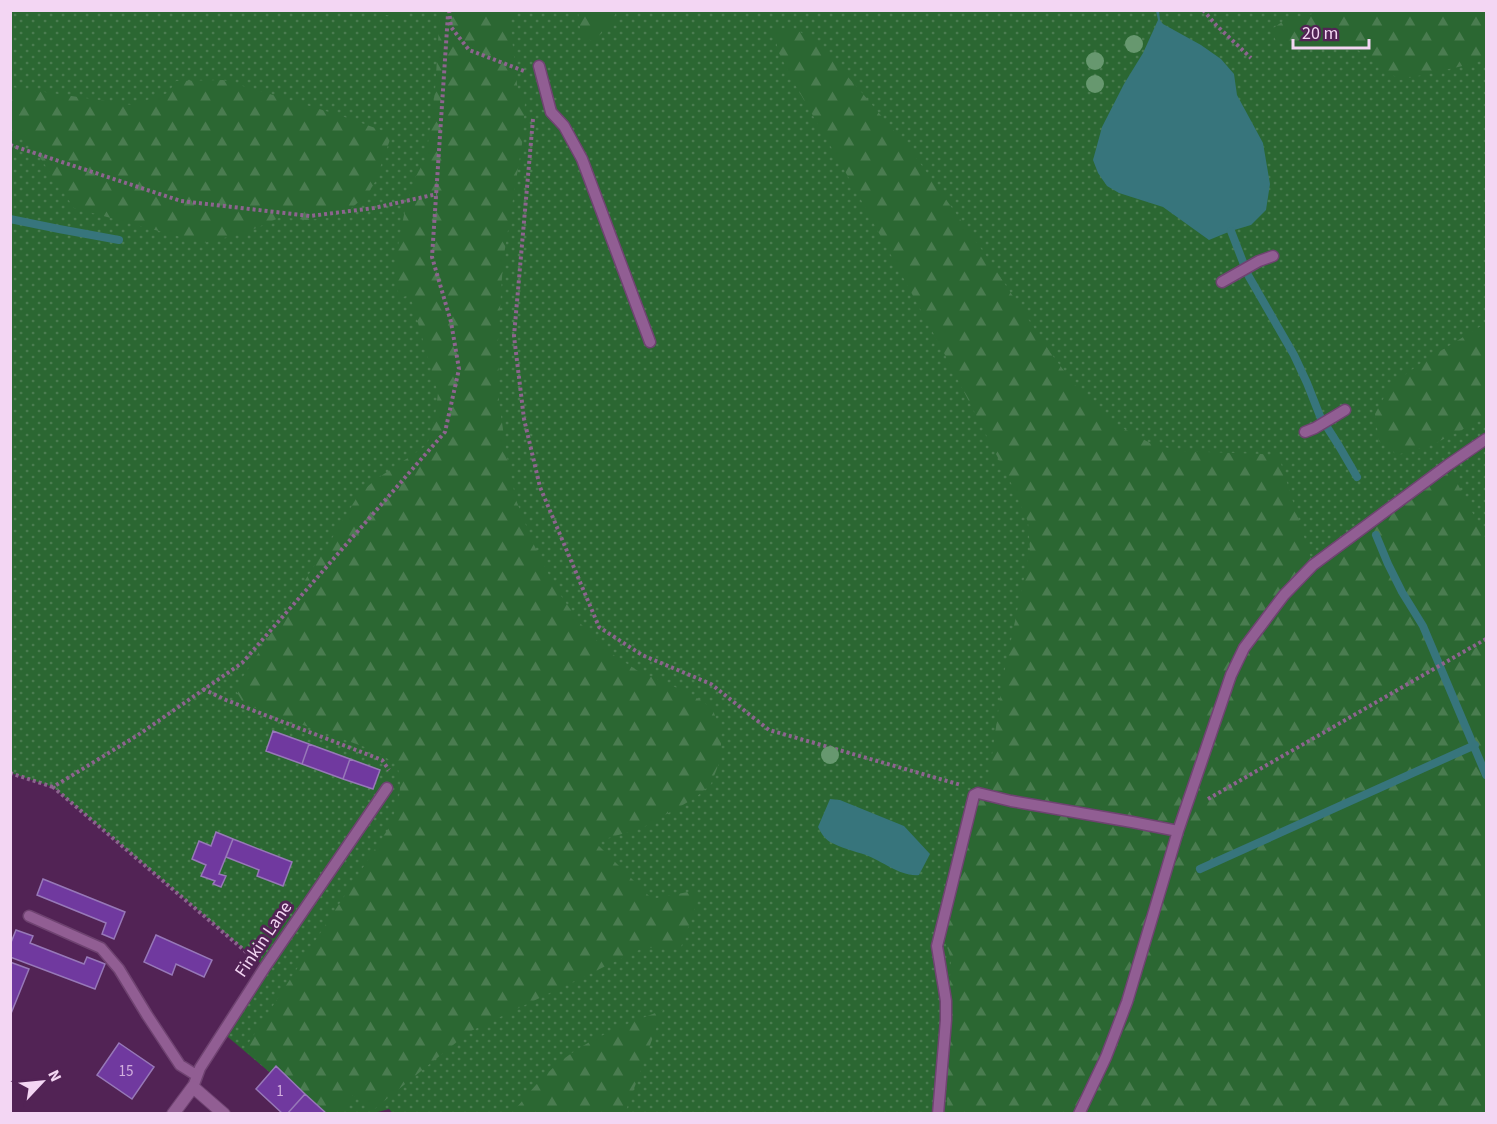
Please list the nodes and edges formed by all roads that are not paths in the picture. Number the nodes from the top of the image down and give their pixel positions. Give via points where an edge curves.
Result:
1 (539, 66) dead end
2 (1273, 256) dead end
3 (1227, 280) dead end
4 (650, 342) dead end
5 (1342, 412) dead end
6 (1310, 430) dead end
7 (1486, 439) edge
8 (387, 788) road end
9 (1178, 831) junction
10 (29, 916) dead end
11 (194, 1081) junction
12 (173, 1113) edge
13 (224, 1113) edge
14 (938, 1113) edge
15 (1078, 1113) edge

1 - 4 lane via 551,112 564,126 582,159
2 - 3 lane
5 - 6 lane
7 - 9 lane via 1313,565 1284,595 1244,648 1231,675
8 - 11 lane, Finkin Lane via 265,967
9 - 14 lane via 974,795 937,946 946,1001
9 - 15 lane via 1127,1002
10 - 11 lane via 101,948
11 - 12 street, Finkin Lane
11 - 13 street

